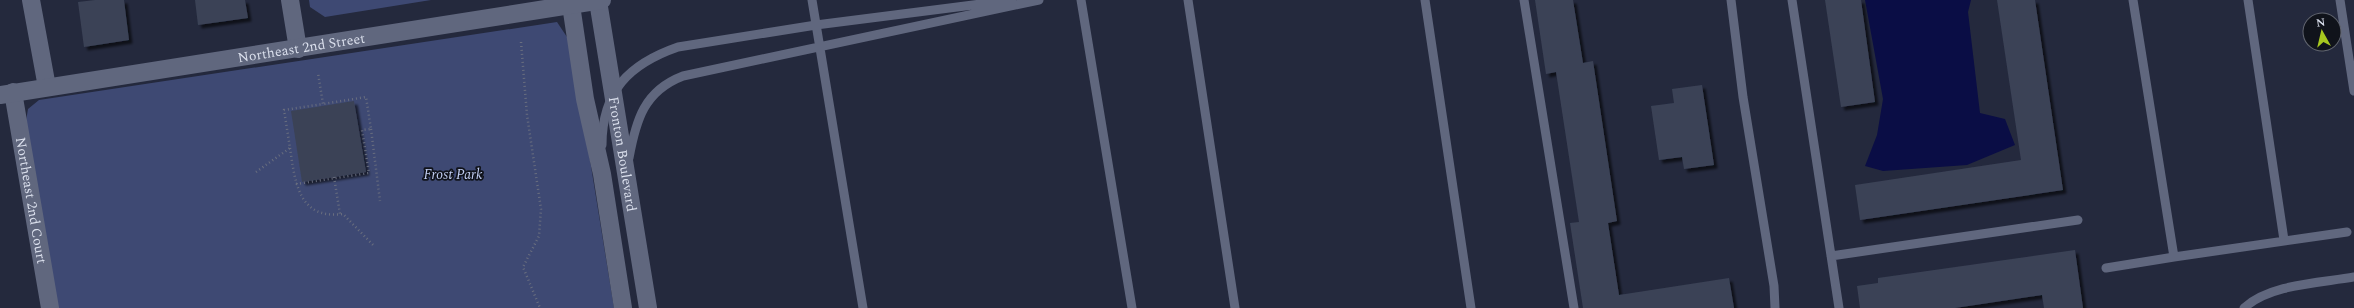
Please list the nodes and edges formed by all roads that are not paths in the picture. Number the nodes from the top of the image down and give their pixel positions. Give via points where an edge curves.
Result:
1 (31, 0) edge
2 (290, 0) edge
3 (600, 0) edge
4 (812, 0) edge
5 (1012, 0) edge
6 (1039, 0) edge
7 (1081, 0) edge
8 (1188, 0) edge
9 (1425, 0) edge
10 (1524, 0) edge
11 (1731, 0) edge
12 (1792, 0) edge
13 (2133, 0) edge
14 (2248, 0) edge
15 (2340, 0) edge
16 (570, 5) junction
17 (816, 25) junction
18 (820, 47) junction
19 (298, 49) junction
20 (47, 87) junction
21 (2354, 91) edge
22 (613, 92) junction
23 (6, 93) edge
24 (626, 173) junction
25 (602, 174) junction
26 (2078, 220) dead end
27 (2347, 232) dead end
28 (2284, 240) junction
29 (1832, 256) junction
30 (2174, 256) junction
31 (2106, 268) dead end
32 (2354, 277) edge
33 (50, 308) edge
34 (623, 308) edge
35 (648, 308) edge
36 (863, 308) edge
37 (1132, 308) edge
38 (1235, 308) edge
39 (1471, 308) edge
40 (1574, 308) edge
41 (1775, 308) edge
42 (1839, 308) edge
43 (2244, 308) edge

1 - 20 street
2 - 19 street
3 - 16 street, Northeast 2nd Street
3 - 22 street, Fronton Boulevard
4 - 17 lane
5 - 17 lane
6 - 18 lane
7 - 37 lane
8 - 38 lane
9 - 39 lane
10 - 40 lane
11 - 41 lane via 1742,97 1774,286
12 - 29 lane
13 - 30 lane
14 - 28 lane
15 - 21 lane
16 - 19 street, Northeast 2nd Street
16 - 25 street, Fronton Boulevard via 585,99
17 - 18 lane
17 - 22 lane via 678,47 658,54 639,65
18 - 24 lane via 669,81 656,91 635,125
18 - 36 lane
19 - 20 street, Northeast 2nd Street
20 - 23 street, Northeast 2nd Street
22 - 24 street, Fronton Boulevard
22 - 25 lane via 602,133
23 - 33 street, Northeast 2nd Court
24 - 35 street, Fronton Boulevard
25 - 34 street, Fronton Boulevard
26 - 29 lane
27 - 28 lane
28 - 30 lane
29 - 42 lane
30 - 31 lane
32 - 43 lane via 2272,291 2253,299

